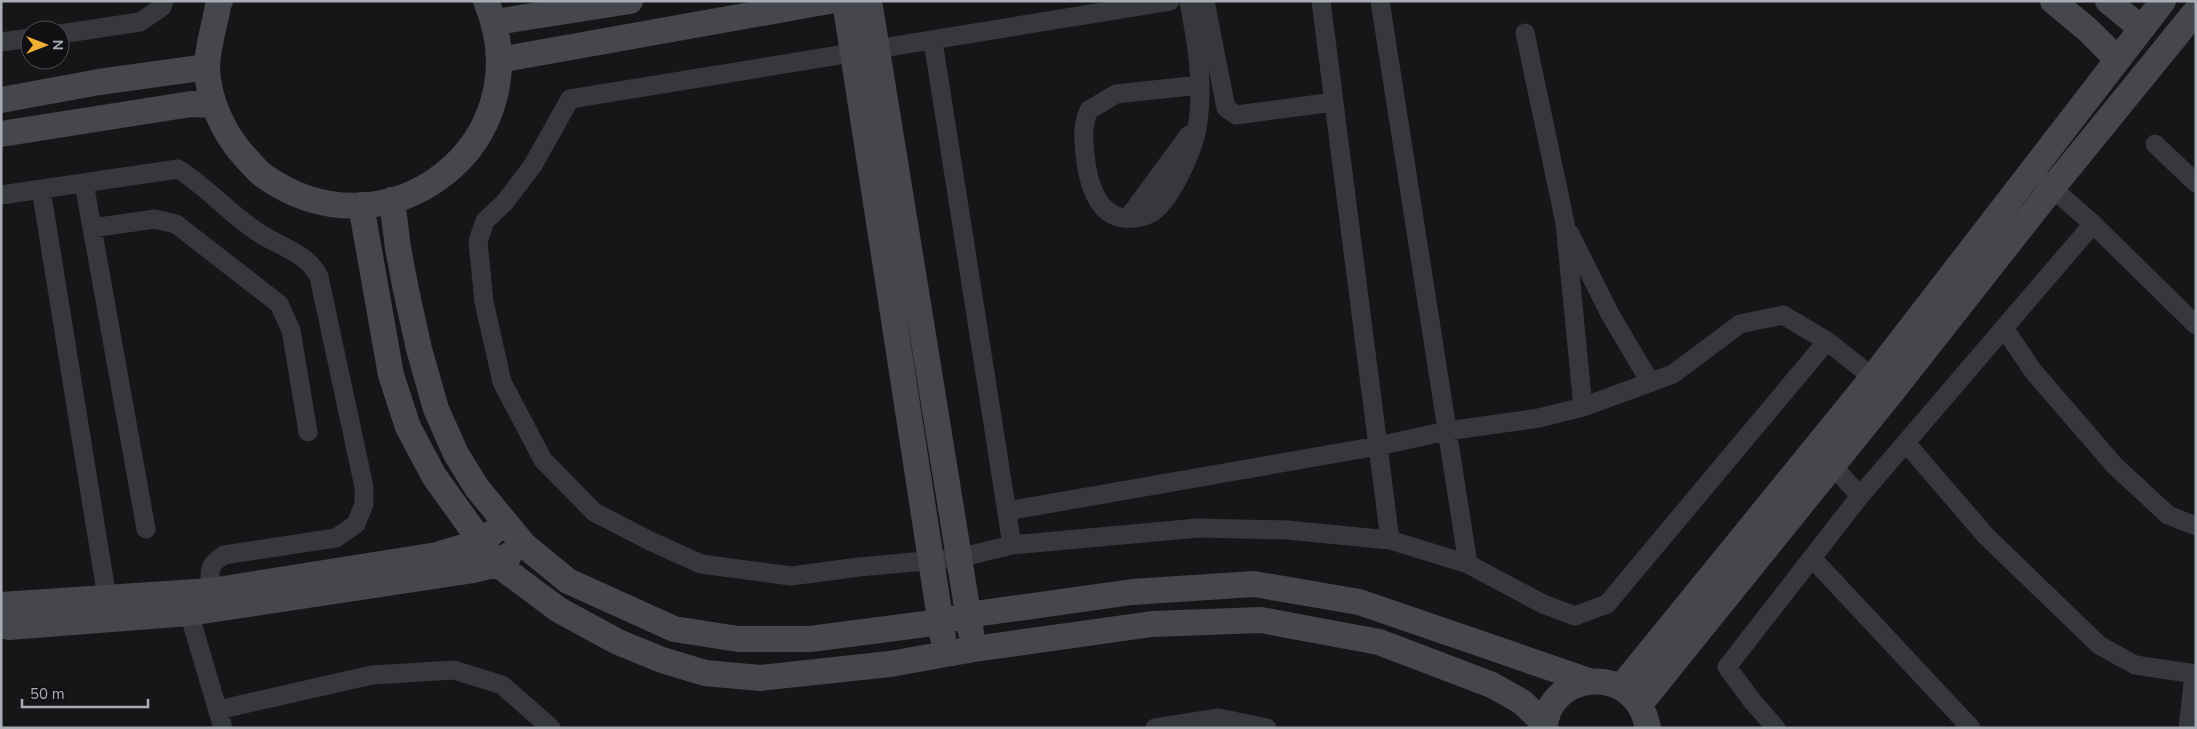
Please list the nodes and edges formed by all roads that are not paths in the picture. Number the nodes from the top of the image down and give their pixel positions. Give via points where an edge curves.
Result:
1 (164, 1) edge
2 (220, 1) edge
3 (630, 1) edge
4 (829, 1) edge
5 (845, 1) edge
6 (869, 1) edge
7 (1170, 1) edge
8 (1189, 1) edge
9 (1205, 1) edge
10 (1321, 1) edge
11 (1380, 1) edge
12 (2053, 1) edge
13 (2108, 1) edge
14 (2163, 1) edge
15 (2196, 11) edge
16 (490, 12) edge
17 (2142, 28) junction
18 (70, 32) edge
19 (1525, 33) dead end
20 (20, 39) edge
21 (933, 41) junction
22 (1, 42) edge
23 (866, 52) junction
24 (2118, 58) junction
25 (499, 60) junction
26 (207, 67) junction
27 (1200, 85) junction
28 (1, 100) edge
29 (1334, 102) junction
30 (214, 106) junction
31 (1, 134) edge
32 (2155, 144) dead end
33 (2031, 171) junction
34 (84, 183) junction
35 (2196, 183) edge
36 (2053, 187) junction
37 (41, 189) junction
38 (1, 195) edge
39 (392, 200) junction
40 (361, 205) junction
41 (1565, 223) junction
42 (2093, 224) junction
43 (92, 228) junction
44 (2196, 325) edge
45 (2004, 328) junction
46 (1827, 341) junction
47 (1650, 382) junction
48 (1882, 385) junction
49 (1583, 406) junction
50 (1447, 431) junction
51 (308, 432) dead end
52 (1906, 443) junction
53 (1378, 446) junction
54 (1832, 465) junction
55 (1860, 496) junction
56 (1007, 511) junction
57 (506, 524) junction
58 (2196, 526) edge
59 (146, 529) dead end
60 (1390, 540) junction
61 (480, 542) junction
62 (524, 545) junction
63 (1012, 545) junction
64 (958, 558) junction
65 (1812, 558) junction
66 (931, 561) junction
67 (497, 564) junction
68 (1468, 564) junction
69 (211, 591) junction
70 (107, 598) junction
71 (2, 608) edge
72 (189, 613) junction
73 (968, 615) junction
74 (941, 622) junction
75 (974, 649) junction
76 (945, 654) junction
77 (2195, 674) edge
78 (1589, 681) junction
79 (1620, 687) junction
80 (1644, 716) edge
81 (220, 719) edge
82 (1545, 726) edge
83 (551, 728) edge
84 (1154, 728) edge
85 (1268, 728) edge
86 (1776, 728) edge
87 (1971, 728) edge
88 (2188, 728) edge

1 - 18 street via 162,7 140,22
2 - 26 street
3 - 16 street
4 - 25 street
5 - 23 street
6 - 23 street
7 - 21 street
8 - 27 street
9 - 29 street via 1226,108 1236,115
10 - 29 street
11 - 50 street
12 - 24 street
13 - 17 street
14 - 17 street
15 - 36 street
16 - 25 street
17 - 24 street
19 - 41 street
20 - 22 street
21 - 23 street
21 - 56 street
23 - 64 street
23 - 66 street
23 - 66 street via 570,99 533,166 506,202 485,220 478,241 484,302 506,391 543,460 594,512 701,564 791,576
24 - 33 street
25 - 39 street via 494,101 477,139 450,170 416,193
26 - 28 street
26 - 30 street
27 - 27 street via 1116,94 1089,110 1084,128 1088,179 1105,210 1116,218 1128,218 1198,122
29 - 53 street
30 - 31 street via 191,104
30 - 40 street via 233,144 263,175 300,196 338,206
32 - 35 street
33 - 36 street
33 - 48 street
34 - 37 street
34 - 43 street
34 - 69 street via 178,169 246,224 308,262 319,278 364,487 364,504 356,524 336,538 224,555 210,568
36 - 42 street
36 - 48 street
37 - 38 street
37 - 70 street
39 - 40 street via 378,205
39 - 57 street via 408,298 436,409 456,454 477,488
40 - 61 street via 391,375 408,427 434,476
41 - 47 street via 1610,314
41 - 49 street
42 - 44 street
42 - 45 street
43 - 51 street via 155,219 176,224 279,304 291,330
43 - 59 street
45 - 52 street
45 - 58 street via 2033,371 2116,466 2168,515
46 - 47 street via 1783,315 1740,324 1673,374
46 - 48 street
46 - 68 street via 1607,604 1575,616 1543,604
47 - 49 street
48 - 54 street
48 - 79 street
49 - 50 street via 1539,418
50 - 53 street
50 - 68 street
52 - 55 street
52 - 77 street via 1986,536 2099,645 2135,665
53 - 56 street
53 - 60 street
54 - 55 street
54 - 80 street
55 - 65 street
56 - 63 street
57 - 61 street
57 - 62 street
60 - 63 street via 1287,530 1198,528
60 - 68 street
61 - 67 street
61 - 69 street via 437,556
62 - 67 street
62 - 74 street via 568,581 674,629 738,639 810,639
63 - 64 street
64 - 66 street
64 - 73 street
65 - 86 street via 1727,668
65 - 87 street
66 - 74 street
67 - 72 street
67 - 76 street via 558,610 618,642 705,673 760,678 890,664
69 - 70 street
70 - 71 street
71 - 72 street via 9,627
72 - 81 street
73 - 74 street
73 - 75 street
73 - 78 street via 1132,592 1254,584 1359,602
74 - 76 street
75 - 76 street
75 - 82 street via 1152,624 1262,620 1379,642 1492,685 1522,702
77 - 88 street
78 - 79 street via 1605,681
78 - 82 street via 1573,686 1560,696 1550,708
79 - 80 street via 1631,694
81 - 83 street via 372,675 454,670 502,685
84 - 85 street via 1218,718

